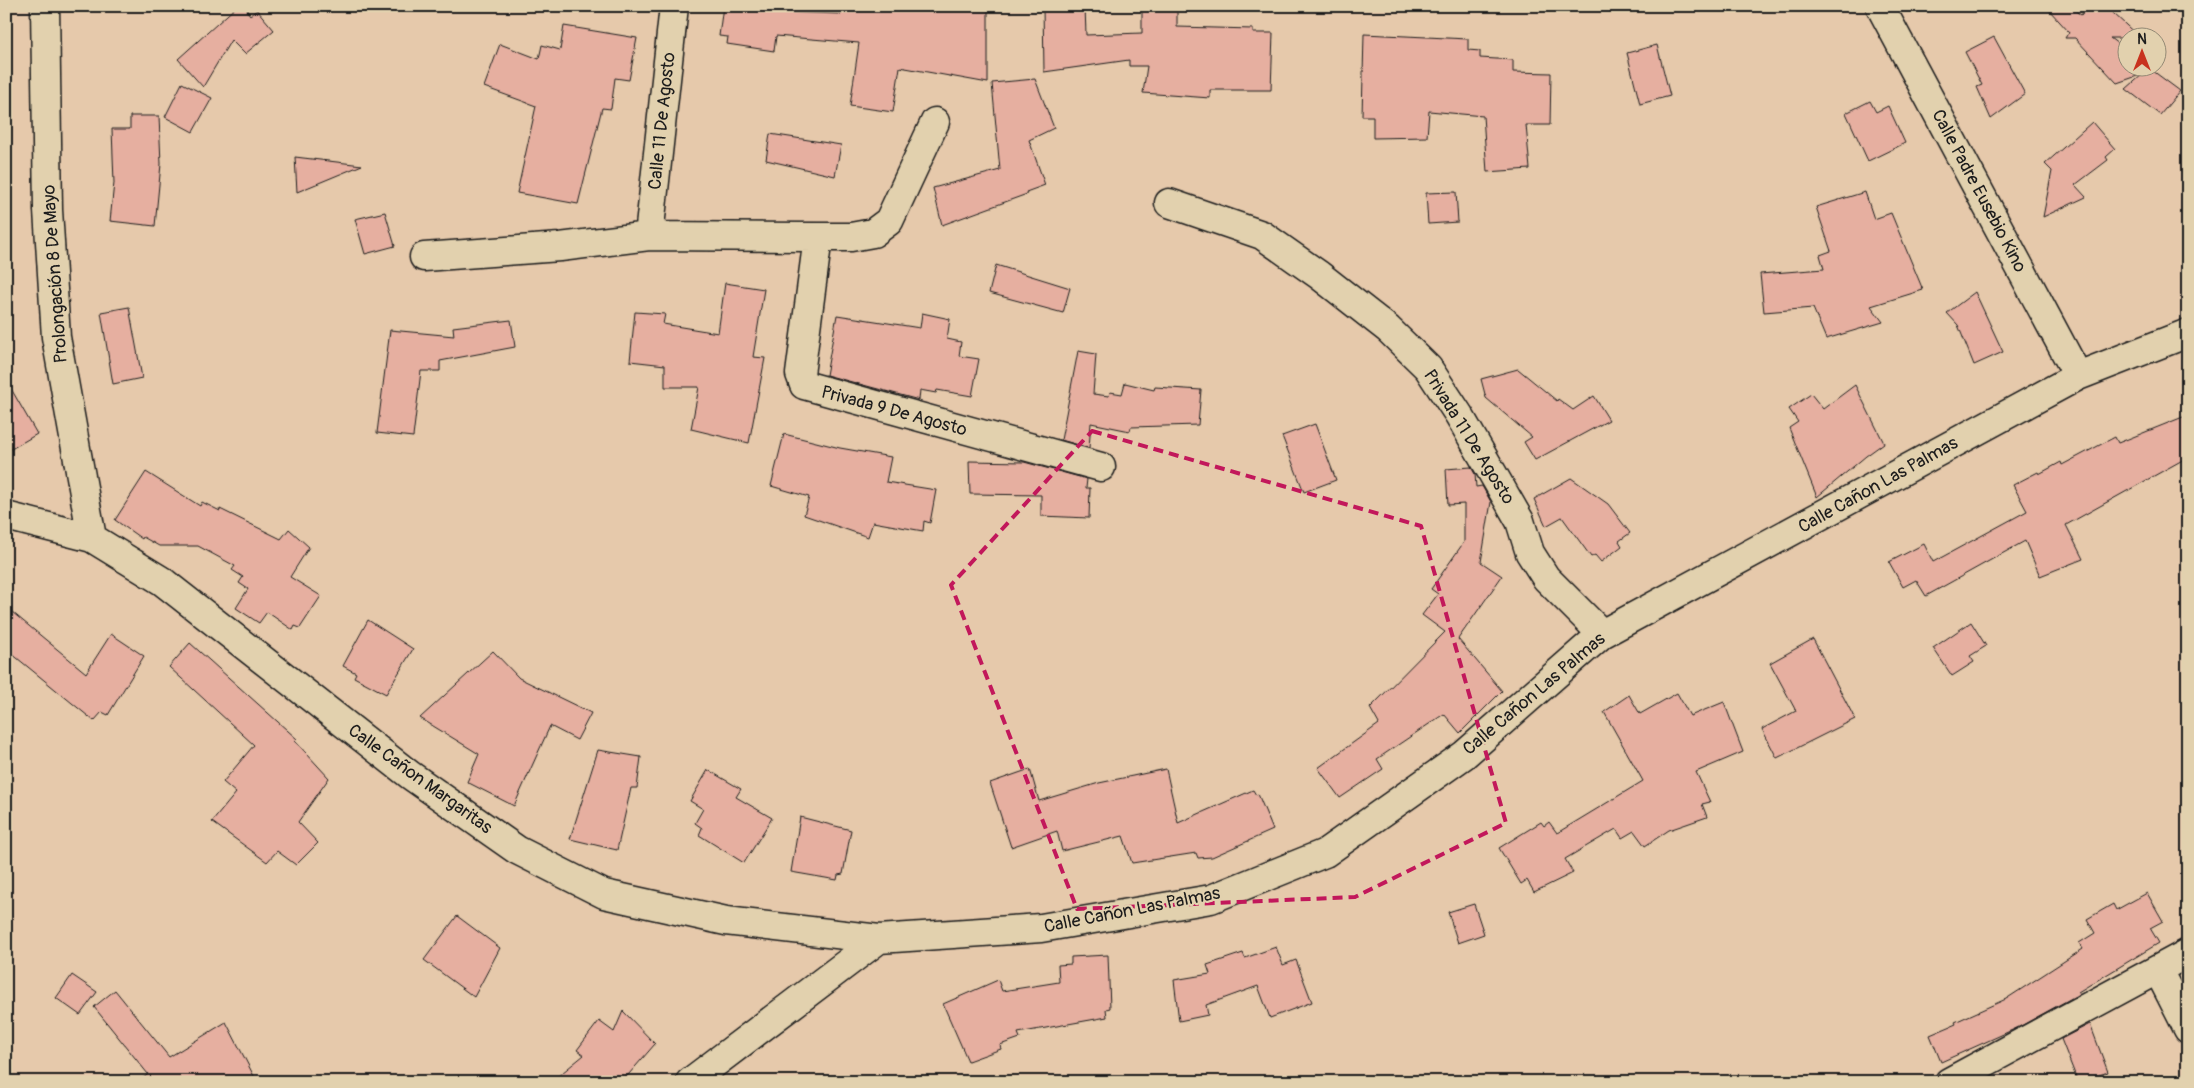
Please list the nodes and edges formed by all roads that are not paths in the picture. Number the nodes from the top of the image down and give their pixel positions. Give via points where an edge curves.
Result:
1 (45, 6) edge
2 (674, 6) edge
3 (1880, 6) edge
4 (935, 122) dead end
5 (1169, 203) dead end
6 (649, 236) junction
7 (818, 238) junction
8 (424, 257) dead end
9 (2188, 332) edge
10 (2078, 376) junction
11 (1100, 467) dead end
12 (6, 516) edge
13 (92, 538) junction
14 (1602, 634) junction
15 (879, 939) junction
16 (2188, 953) edge
17 (2158, 970) junction
18 (2188, 1029) edge
19 (690, 1082) edge
20 (1949, 1082) edge

1 - 13 street, Prolongación 8 De Mayo via 48,210 56,337
2 - 6 street, Calle 11 De Agosto
3 - 10 street, Calle Padre Eusebio Kino
4 - 7 street via 889,221 873,233
5 - 14 street, Privada 11 De Agosto via 1262,235 1388,329 1428,368 1520,521 1530,553 1546,578
6 - 7 street
6 - 8 street via 560,247
7 - 11 street, Privada 9 De Agosto via 800,374 804,385
9 - 10 street, Calle Cañon Las Palmas
10 - 14 street, Calle Cañon Las Palmas
12 - 13 street, Calle Cañon Margaritas
13 - 15 street, Calle Cañon Margaritas via 162,581 410,775 509,844 604,894 726,920
14 - 15 street, Calle Cañon Las Palmas via 1464,755 1326,853 1211,899 1041,928
15 - 19 street
16 - 17 street
17 - 18 street
17 - 20 street

